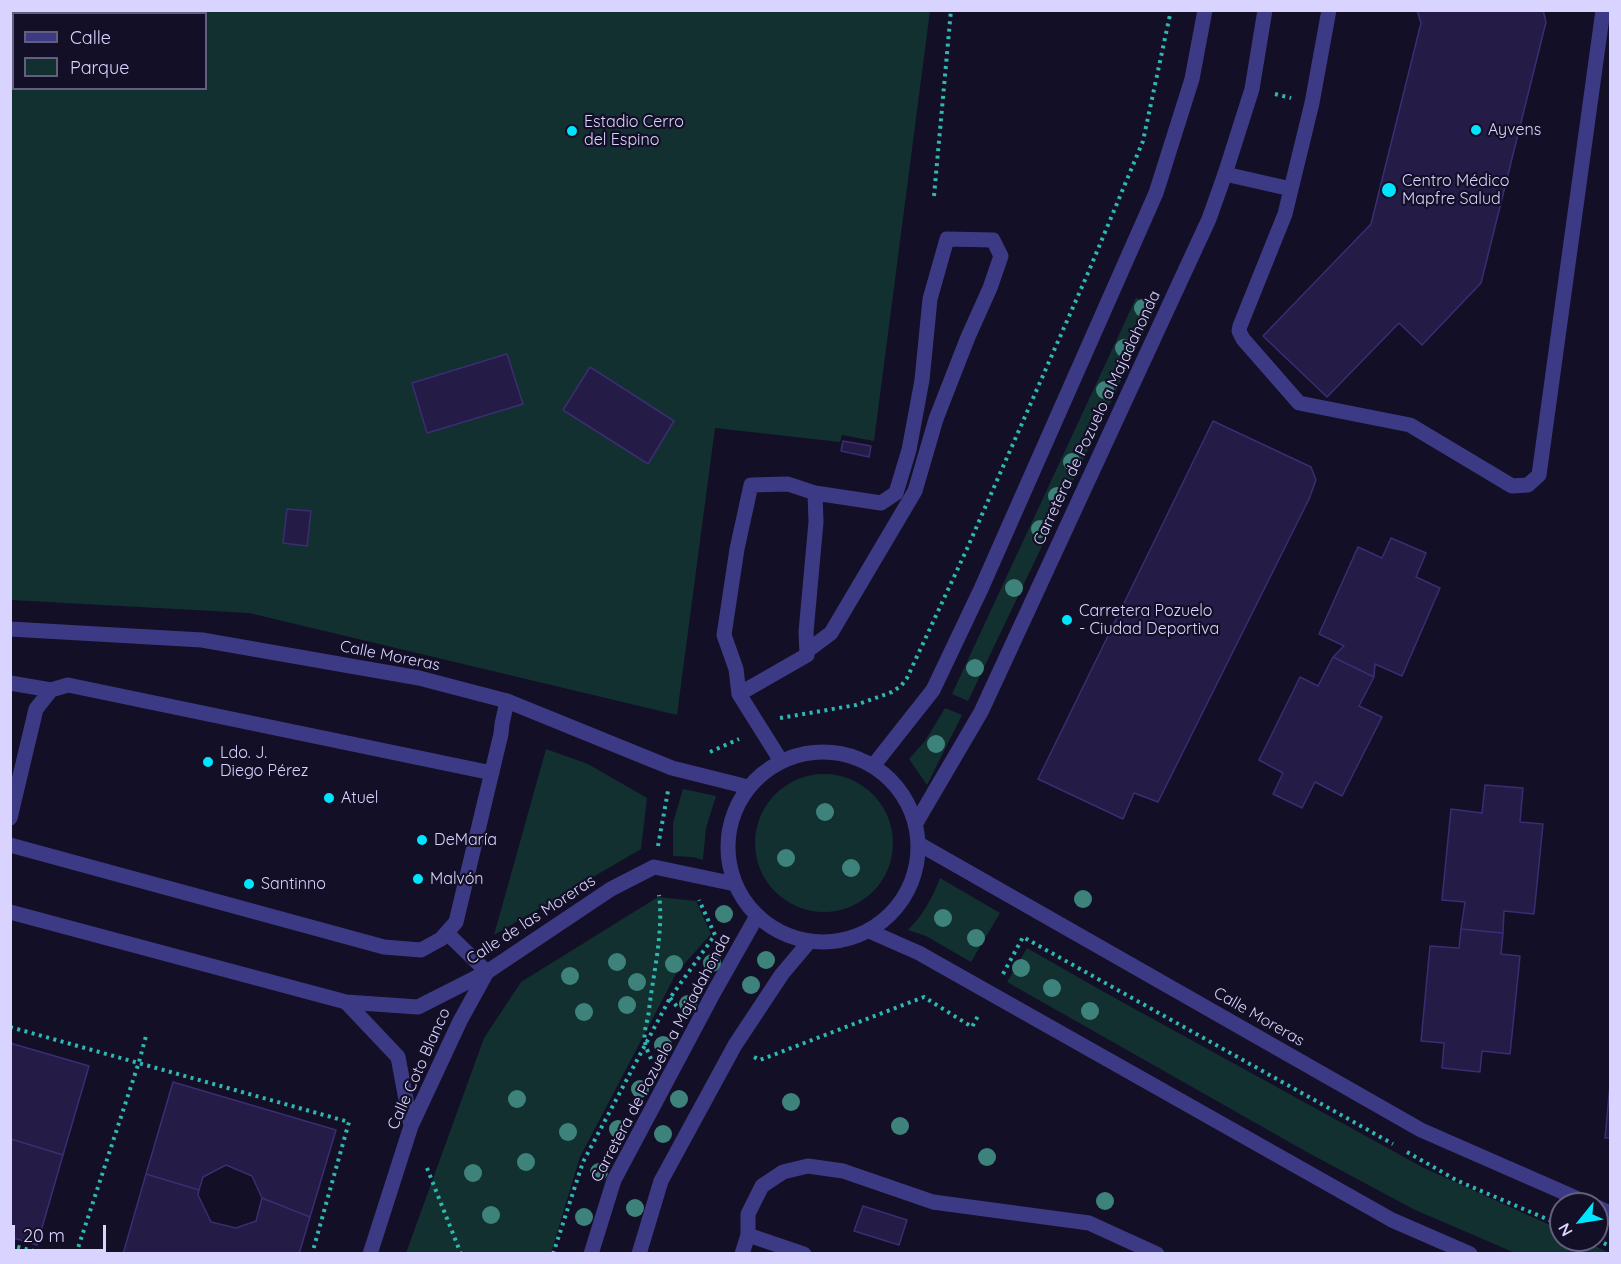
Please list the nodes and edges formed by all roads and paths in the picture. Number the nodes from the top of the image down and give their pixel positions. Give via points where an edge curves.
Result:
1 (951, 10) edge
2 (1172, 10) edge
3 (1205, 10) edge
4 (1265, 10) edge
5 (1329, 10) edge
6 (1603, 10) edge
7 (1252, 89) junction
8 (1312, 103) junction
9 (1225, 174) junction
10 (1291, 189) junction
11 (934, 196) dead end
12 (815, 493) junction
13 (10, 629) edge
14 (807, 651) junction
15 (10, 684) edge
16 (51, 690) junction
17 (739, 694) junction
18 (507, 701) junction
19 (760, 729) junction
20 (781, 761) junction
21 (873, 766) junction
22 (672, 768) junction
23 (492, 773) junction
24 (748, 787) junction
25 (10, 818) edge
26 (916, 823) junction
27 (919, 844) junction
28 (10, 845) edge
29 (654, 867) junction
30 (735, 884) junction
31 (665, 894) dead end
32 (659, 895) dead end
33 (698, 898) dead end
34 (10, 912) edge
35 (757, 916) junction
36 (869, 931) junction
37 (447, 933) junction
38 (809, 942) junction
39 (487, 972) junction
40 (346, 1002) junction
41 (10, 1026) edge
42 (146, 1036) dead end
43 (645, 1043) junction
44 (651, 1059) dead end
45 (139, 1062) junction
46 (411, 1126) junction
47 (427, 1168) dead end
48 (1563, 1192) edge
49 (748, 1235) junction
50 (10, 1245) edge
51 (46, 1254) edge
52 (76, 1254) edge
53 (312, 1254) edge
54 (370, 1254) edge
55 (461, 1254) edge
56 (553, 1254) edge
57 (591, 1254) edge
58 (639, 1254) edge
59 (742, 1254) edge
60 (804, 1254) edge
61 (1157, 1254) edge
62 (1470, 1254) edge

1 - 11 path
2 - 19 path via 1143,141 907,678 892,692 856,705 783,717
3 - 21 street, Carretera de Pozuelo a Majadahonda via 1192,79 1156,193 933,690
4 - 7 street, Carretera de Pozuelo a Majadahonda
5 - 8 street
6 - 10 street via 1539,475 1528,485 1512,486 1410,425 1299,403 1243,339 1240,326 1285,214
7 - 8 path
7 - 9 street, Carretera de Pozuelo a Majadahonda
8 - 10 street
9 - 10 street
9 - 26 street, Carretera de Pozuelo a Majadahonda via 1204,229 981,712
12 - 14 street
12 - 14 street via 881,503 896,493 909,450 922,380 930,299 947,239 993,240 1001,256 936,419 915,491 831,633
12 - 17 street via 788,484 751,485 724,635 736,669
13 - 18 street, Calle Moreras via 202,640 419,678
14 - 17 street via 807,655
15 - 16 street
16 - 23 street via 68,685
16 - 25 street via 36,709
17 - 19 street
18 - 22 street, Calle Moreras
18 - 23 street
19 - 20 street
19 - 22 path
20 - 21 street via 803,753 828,751
20 - 24 street
21 - 26 street via 892,781 907,801
22 - 24 street, Calle Moreras
22 - 29 path
23 - 37 street via 456,922
24 - 30 street via 735,809 728,834 728,859
26 - 27 street
27 - 36 street via 916,870 906,895 891,916
27 - 48 street, Calle Moreras via 1421,1130
28 - 37 street via 384,947 421,950
29 - 30 street
29 - 31 path via 656,892
29 - 39 street, Calle de las Moreras via 611,889
30 - 35 street
32 - 43 path via 661,908
33 - 43 path via 715,935 670,998
34 - 40 street
35 - 38 street via 772,928
35 - 57 street, Carretera de Pozuelo a Majadahonda via 614,1180
36 - 38 street via 830,943
36 - 62 street via 919,953 1392,1220
37 - 39 street
38 - 58 street via 782,974 735,1045 661,1181
39 - 40 street, Calle de las Moreras via 418,1007
39 - 46 street, Calle Coto Blanco
40 - 46 street via 398,1057
41 - 45 path
42 - 45 path
43 - 44 path
43 - 56 path via 583,1162
45 - 52 path
45 - 53 path via 349,1122
46 - 54 street, Calle Coto Blanco
47 - 55 path
49 - 59 street
49 - 60 street
49 - 61 street via 748,1214 762,1186 783,1172 808,1166 843,1171 933,1202 1089,1223
50 - 51 path

